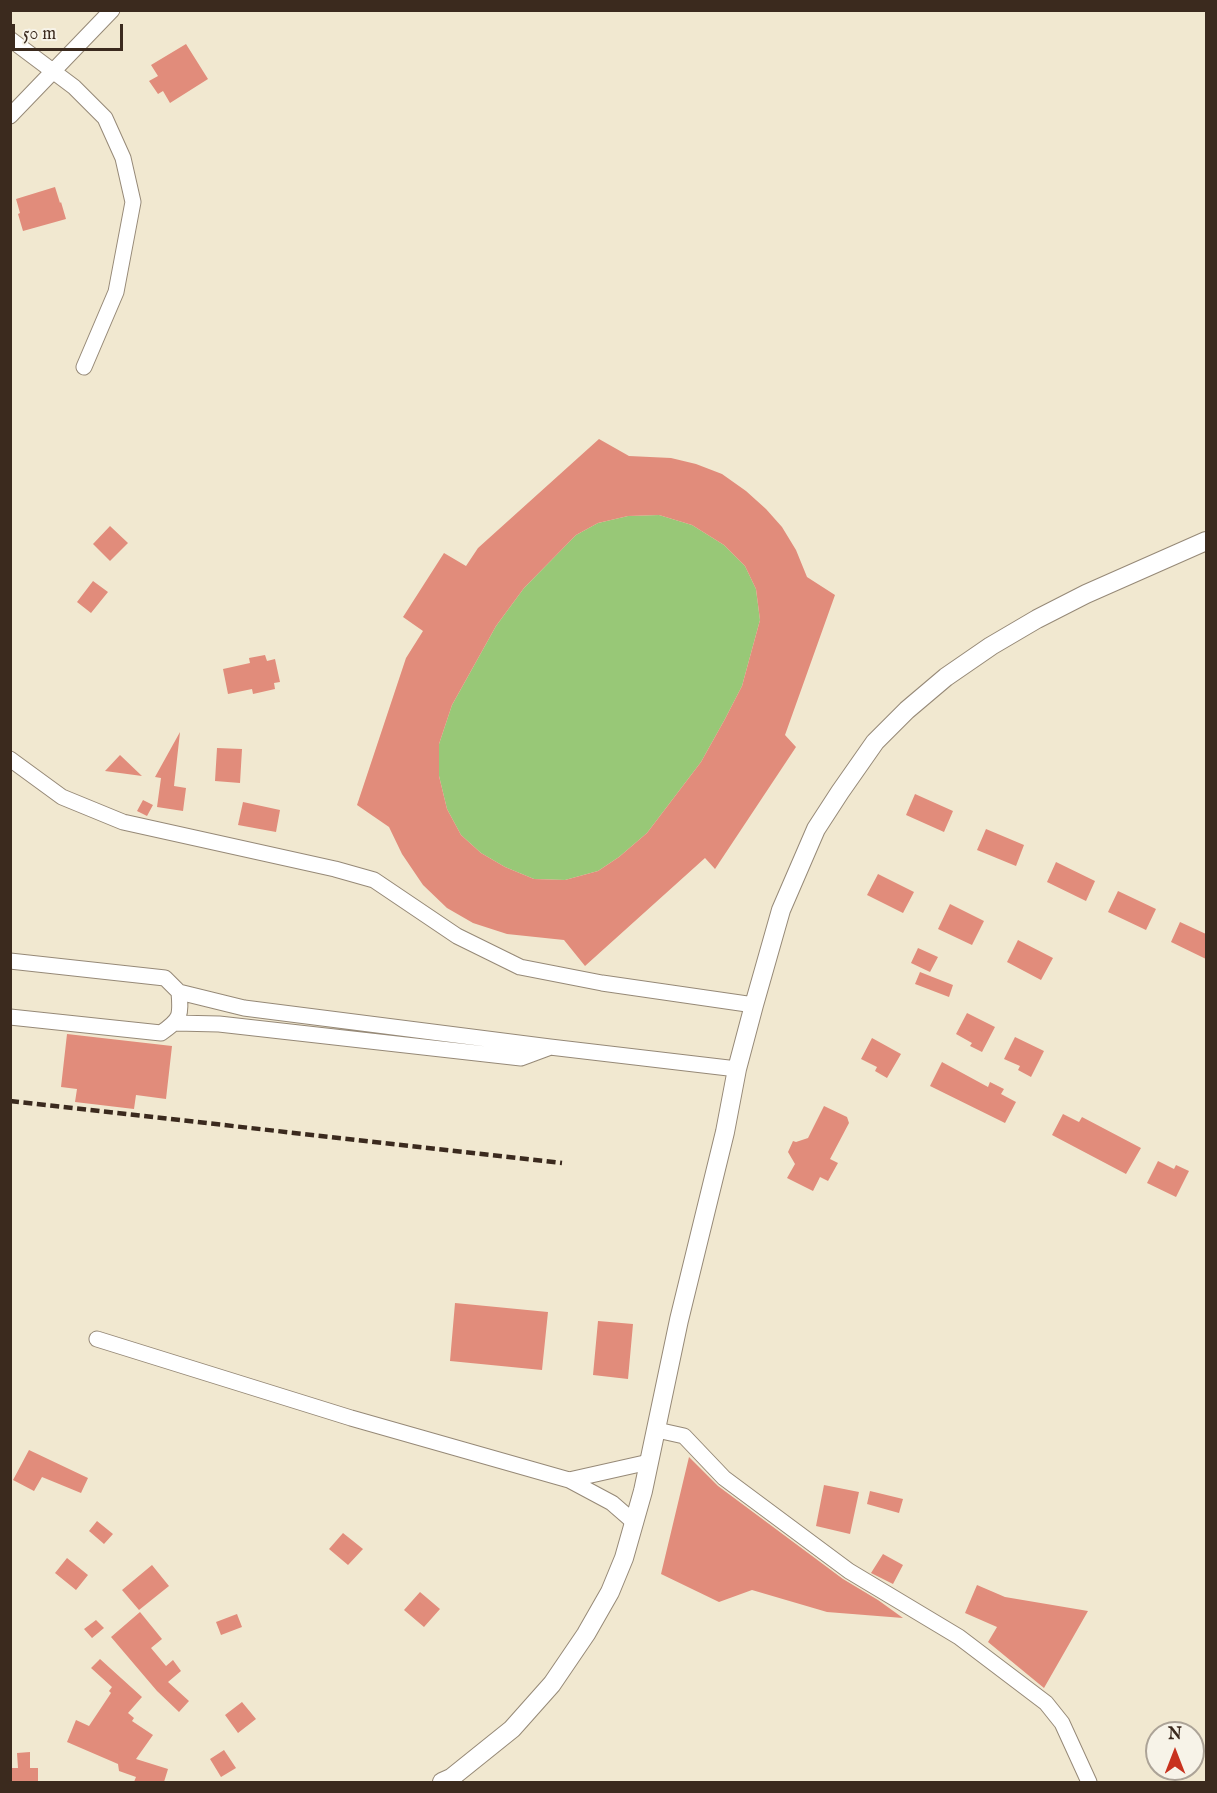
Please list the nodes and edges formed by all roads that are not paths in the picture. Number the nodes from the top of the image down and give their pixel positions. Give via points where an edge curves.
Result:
1 (111, 10) edge
2 (10, 39) edge
3 (53, 71) junction
4 (10, 116) edge
5 (84, 367) dead end
6 (1206, 541) edge
7 (10, 759) edge
8 (10, 962) edge
9 (179, 992) junction
10 (754, 1005) junction
11 (10, 1017) edge
12 (176, 1023) junction
13 (550, 1047) junction
14 (737, 1069) junction
15 (97, 1339) dead end
16 (657, 1430) junction
17 (649, 1462) junction
18 (569, 1480) junction
19 (635, 1523) junction
20 (442, 1782) edge
21 (1089, 1782) edge

1 - 3 street
2 - 3 street
3 - 4 street
3 - 5 street via 105,118 123,158 133,202 116,292
6 - 10 main road via 1086,594 992,646 946,677 875,742 811,840 781,910
7 - 10 street via 62,797 123,822 374,880 457,936 520,967
8 - 9 street via 165,978
9 - 12 street via 181,1007
9 - 13 street via 244,1008
10 - 14 main road
11 - 12 street via 161,1033
12 - 13 street via 219,1024 521,1058
13 - 14 street
14 - 16 main road
15 - 18 street
16 - 17 main road
16 - 21 street via 684,1436 724,1478 849,1571 958,1637 1046,1703 1062,1723
17 - 18 street
17 - 19 main road
18 - 19 street via 612,1503
19 - 20 main road via 610,1592 552,1684 512,1729

